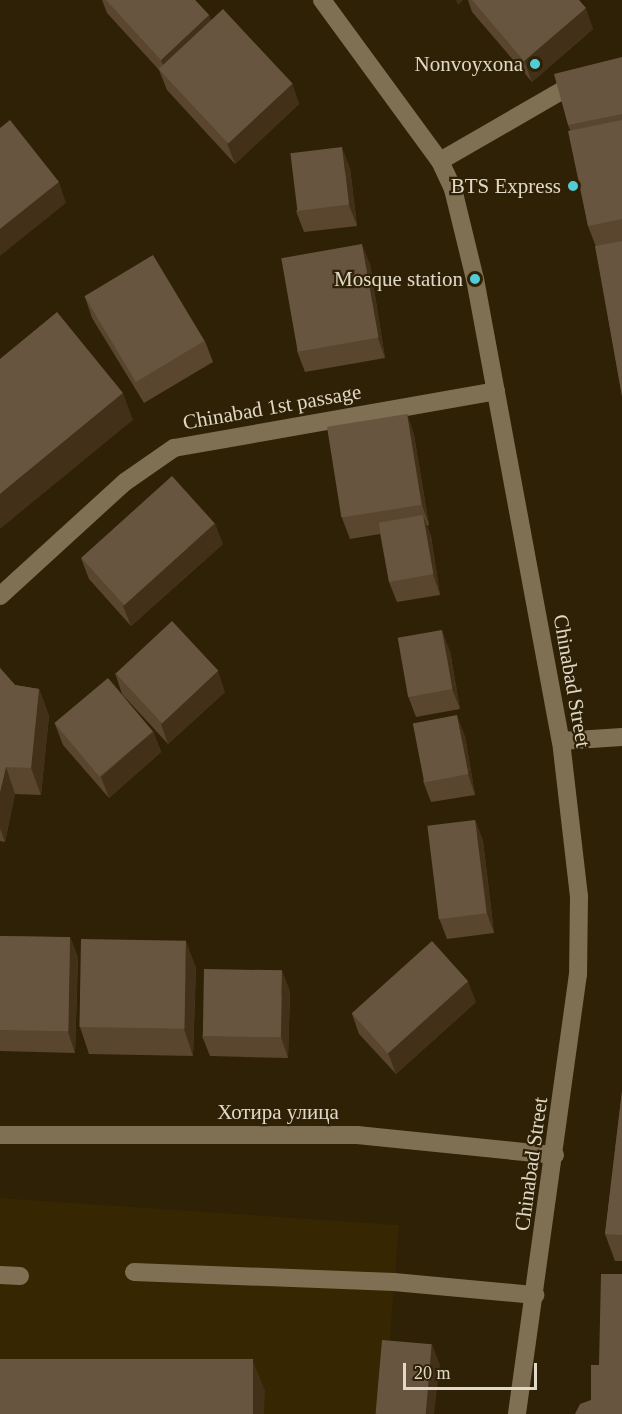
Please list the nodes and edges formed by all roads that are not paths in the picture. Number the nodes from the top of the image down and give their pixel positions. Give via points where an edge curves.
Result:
1 (322, 0) edge
2 (622, 71) edge
3 (440, 161) junction
4 (496, 391) junction
5 (0, 596) edge
6 (622, 737) edge
7 (561, 741) junction
8 (0, 1135) edge
9 (555, 1155) junction
10 (134, 1272) dead end
11 (0, 1275) edge
12 (20, 1276) dead end
13 (534, 1295) junction
14 (517, 1414) edge

1 - 3 main road, Chinabad Street
2 - 3 main road via 570,86
3 - 4 main road, Chinabad Street via 462,219
4 - 5 main road, Chinabad 1st passage via 174,448 125,482
4 - 7 main road, Chinabad Street
6 - 7 main road
7 - 9 main road, Chinabad Street via 580,935
8 - 9 main road, Хотира улица via 357,1135
9 - 13 main road, Chinabad Street
10 - 13 main road via 394,1281
11 - 12 main road
13 - 14 main road, Chinabad Street

